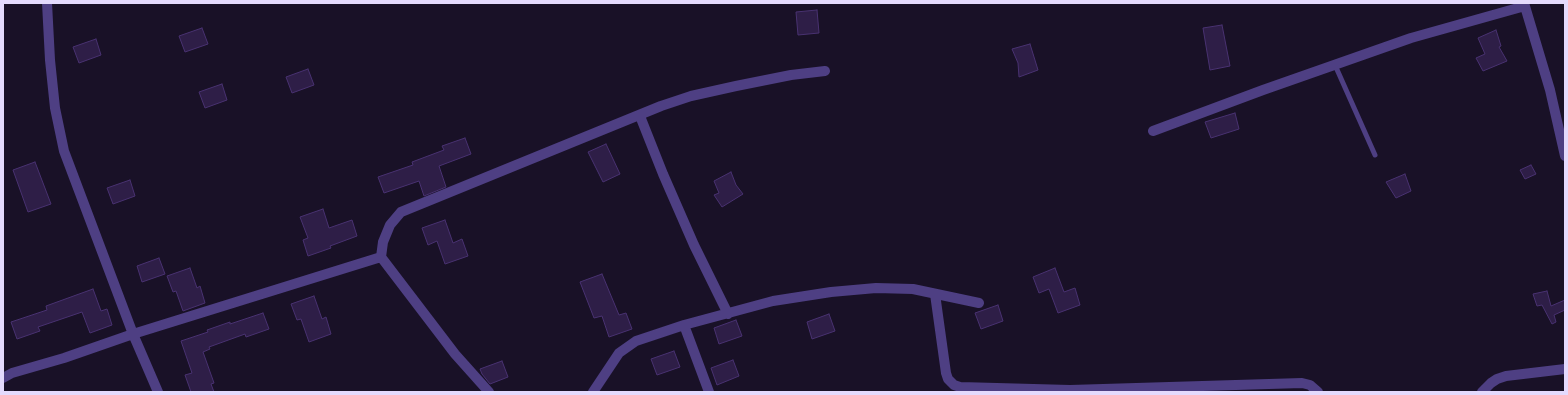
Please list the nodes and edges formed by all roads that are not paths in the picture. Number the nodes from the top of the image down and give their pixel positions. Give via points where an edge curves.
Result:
1 (47, 3) edge
2 (1524, 4) edge
3 (1335, 65) junction
4 (825, 71) dead end
5 (640, 116) junction
6 (1154, 131) dead end
7 (1375, 155) dead end
8 (1565, 156) edge
9 (381, 258) junction
10 (934, 294) junction
11 (979, 303) dead end
12 (728, 314) junction
13 (684, 325) junction
14 (134, 334) junction
15 (1565, 369) edge
16 (3, 378) edge
17 (1070, 391) edge
18 (158, 392) edge
19 (489, 392) edge
20 (594, 392) edge
21 (709, 392) edge
22 (1318, 392) edge
23 (1482, 392) edge

1 - 14 street via 54,108 64,151
2 - 3 street via 1411,38
2 - 8 street via 1550,90
3 - 6 street
3 - 7 lane
4 - 5 street via 791,75 691,96
5 - 9 street via 401,212 390,226 383,242
5 - 12 street via 694,245
9 - 14 street
9 - 19 street
10 - 11 street
10 - 12 street via 913,289 876,288 831,292 773,301
10 - 17 street via 946,373 948,380 954,385
12 - 13 street
13 - 20 street via 636,341 619,353
13 - 21 street
14 - 16 street
14 - 18 street
15 - 23 street via 1497,379
17 - 22 street via 1296,383 1310,385

